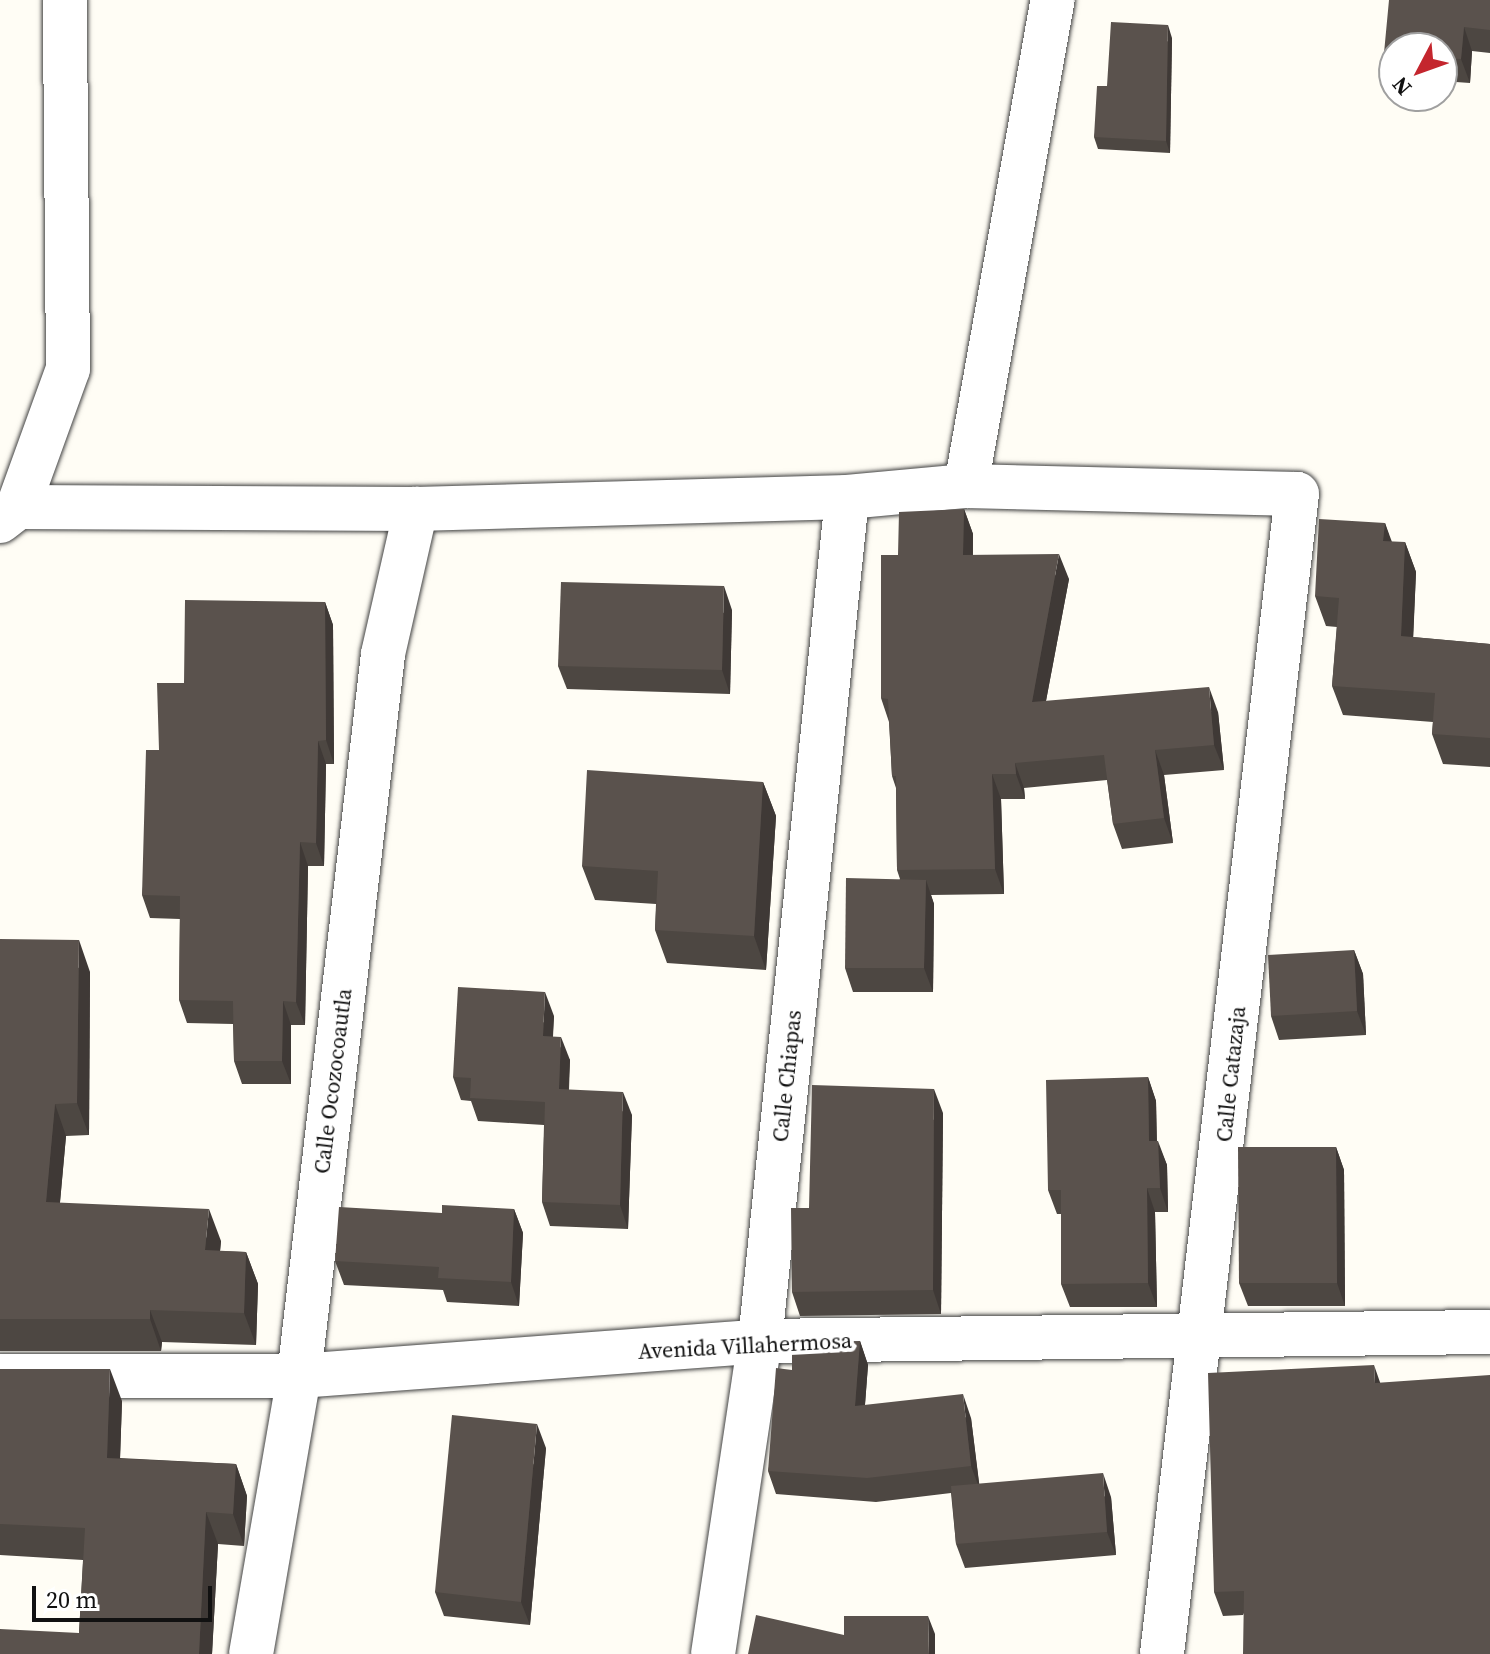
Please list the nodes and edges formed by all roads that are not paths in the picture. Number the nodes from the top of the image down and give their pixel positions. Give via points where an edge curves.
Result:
1 (65, 0) edge
2 (1053, 0) edge
3 (966, 486) junction
4 (847, 497) junction
5 (416, 509) junction
6 (9, 514) edge
7 (1490, 1332) edge
8 (1202, 1335) junction
9 (760, 1341) junction
10 (0, 1376) edge
11 (299, 1376) junction
12 (251, 1654) edge
13 (713, 1654) edge
14 (1162, 1654) edge

1 - 6 street via 68,369
2 - 3 street
3 - 4 street
3 - 8 street, Calle Catazaja via 1297,494
4 - 5 street
4 - 9 street, Calle Chiapas
5 - 6 street
5 - 11 street, Calle Ocozocoautla via 383,654
7 - 8 street, Avenida Villahermosa
8 - 9 street, Avenida Villahermosa
8 - 14 street, Calle Catazaja
9 - 11 street, Avenida Villahermosa
9 - 13 street, Calle Chiapas
10 - 11 street, Avenida Villahermosa
11 - 12 street, Calle Ocozocoautla

